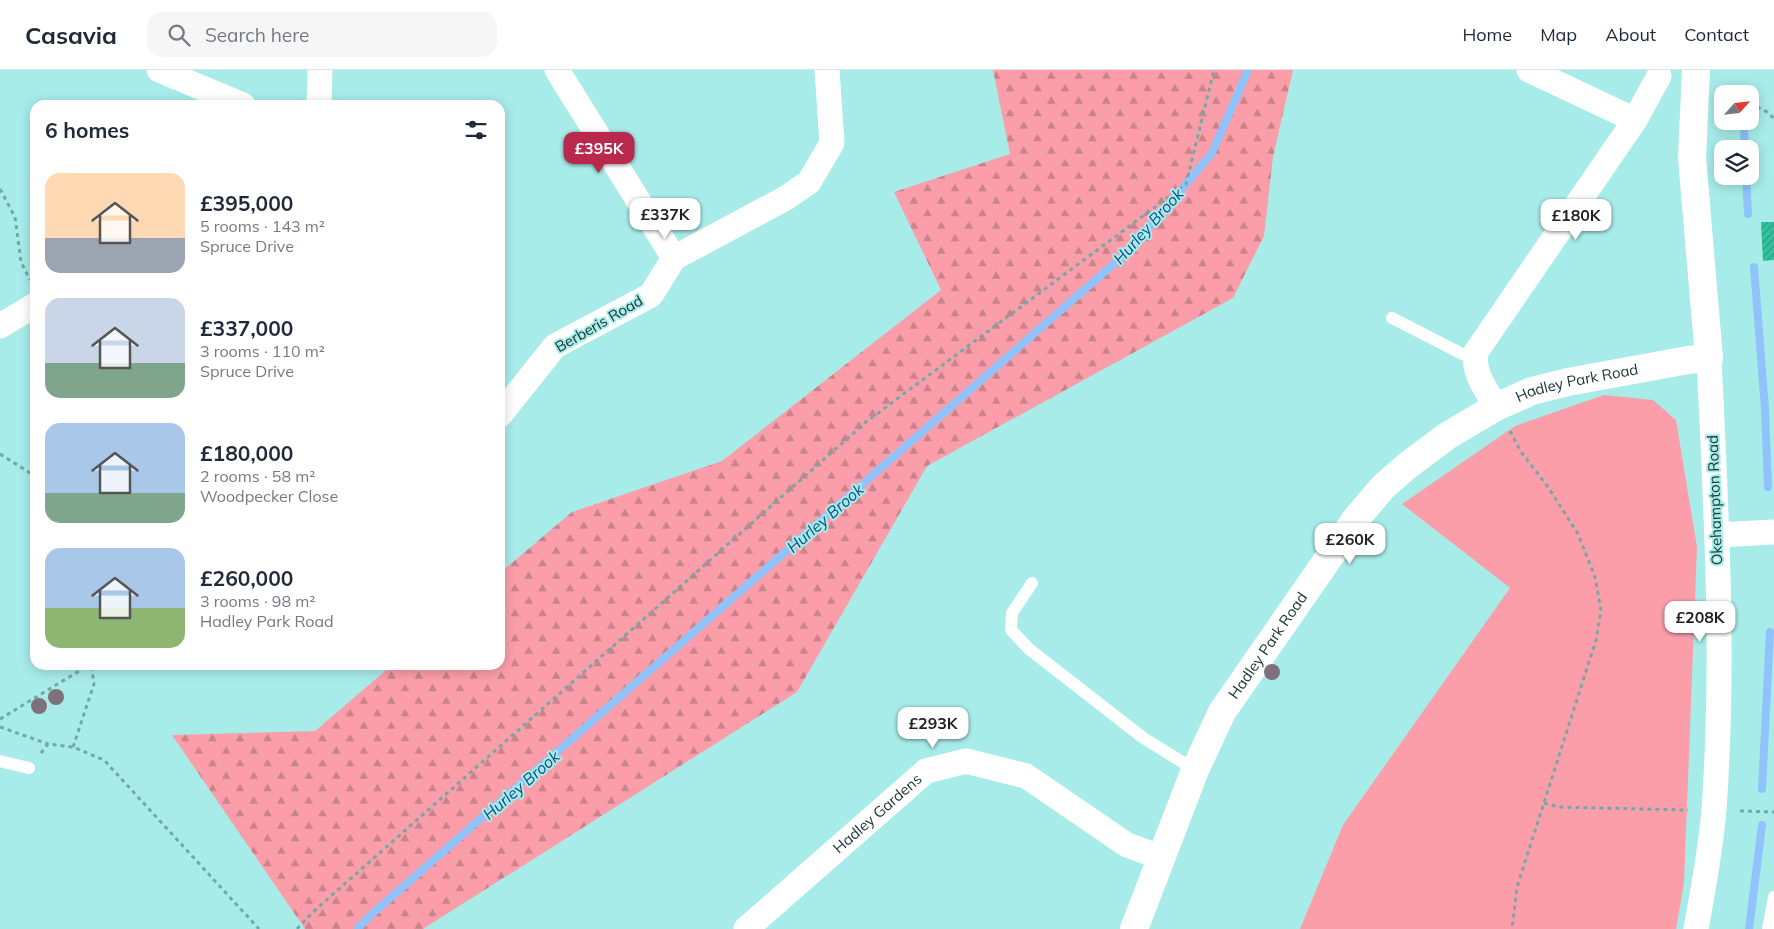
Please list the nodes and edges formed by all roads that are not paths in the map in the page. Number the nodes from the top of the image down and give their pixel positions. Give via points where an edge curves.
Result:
1 (159, 70) edge
2 (320, 70) edge
3 (557, 70) edge
4 (827, 70) edge
5 (1528, 70) edge
6 (1696, 70) edge
7 (1659, 76) dead end
8 (231, 100) edge
9 (319, 100) edge
10 (1635, 120) junction
11 (674, 258) junction
12 (30, 297) edge
13 (1392, 318) dead end
14 (0, 326) edge
15 (1709, 358) junction
16 (1474, 360) junction
17 (1496, 407) junction
18 (505, 409) edge
19 (1774, 532) edge
20 (1718, 535) junction
21 (1032, 583) dead end
22 (0, 762) edge
23 (30, 768) road end
24 (1195, 770) junction
25 (1160, 857) junction
26 (1774, 897) edge
27 (746, 929) edge
28 (1134, 929) edge
29 (1696, 929) edge
30 (1768, 929) edge

1 - 8 street
2 - 9 street
3 - 11 street
4 - 11 street, Berberis Road via 832,143 809,182 786,198
5 - 10 street
6 - 15 street, Okehampton Road via 1692,158
7 - 10 street
10 - 16 street via 1476,352
11 - 18 street, Berberis Road via 651,295 555,346
12 - 14 street
13 - 16 lane
15 - 17 street, Hadley Park Road via 1568,382 1532,391
15 - 20 street, Okehampton Road
16 - 17 street via 1476,371
17 - 24 street, Hadley Park Road via 1447,436 1407,466 1355,520 1222,712
19 - 20 street
20 - 29 street, Okehampton Road via 1720,657 1714,810
21 - 24 lane via 1012,613 1011,630 1029,650 1134,731
22 - 23 lane
24 - 25 street, Hadley Park Road
25 - 27 street, Hadley Gardens via 1127,845 1026,776 966,761 926,771
25 - 28 street, Hadley Park Road
26 - 30 lane

